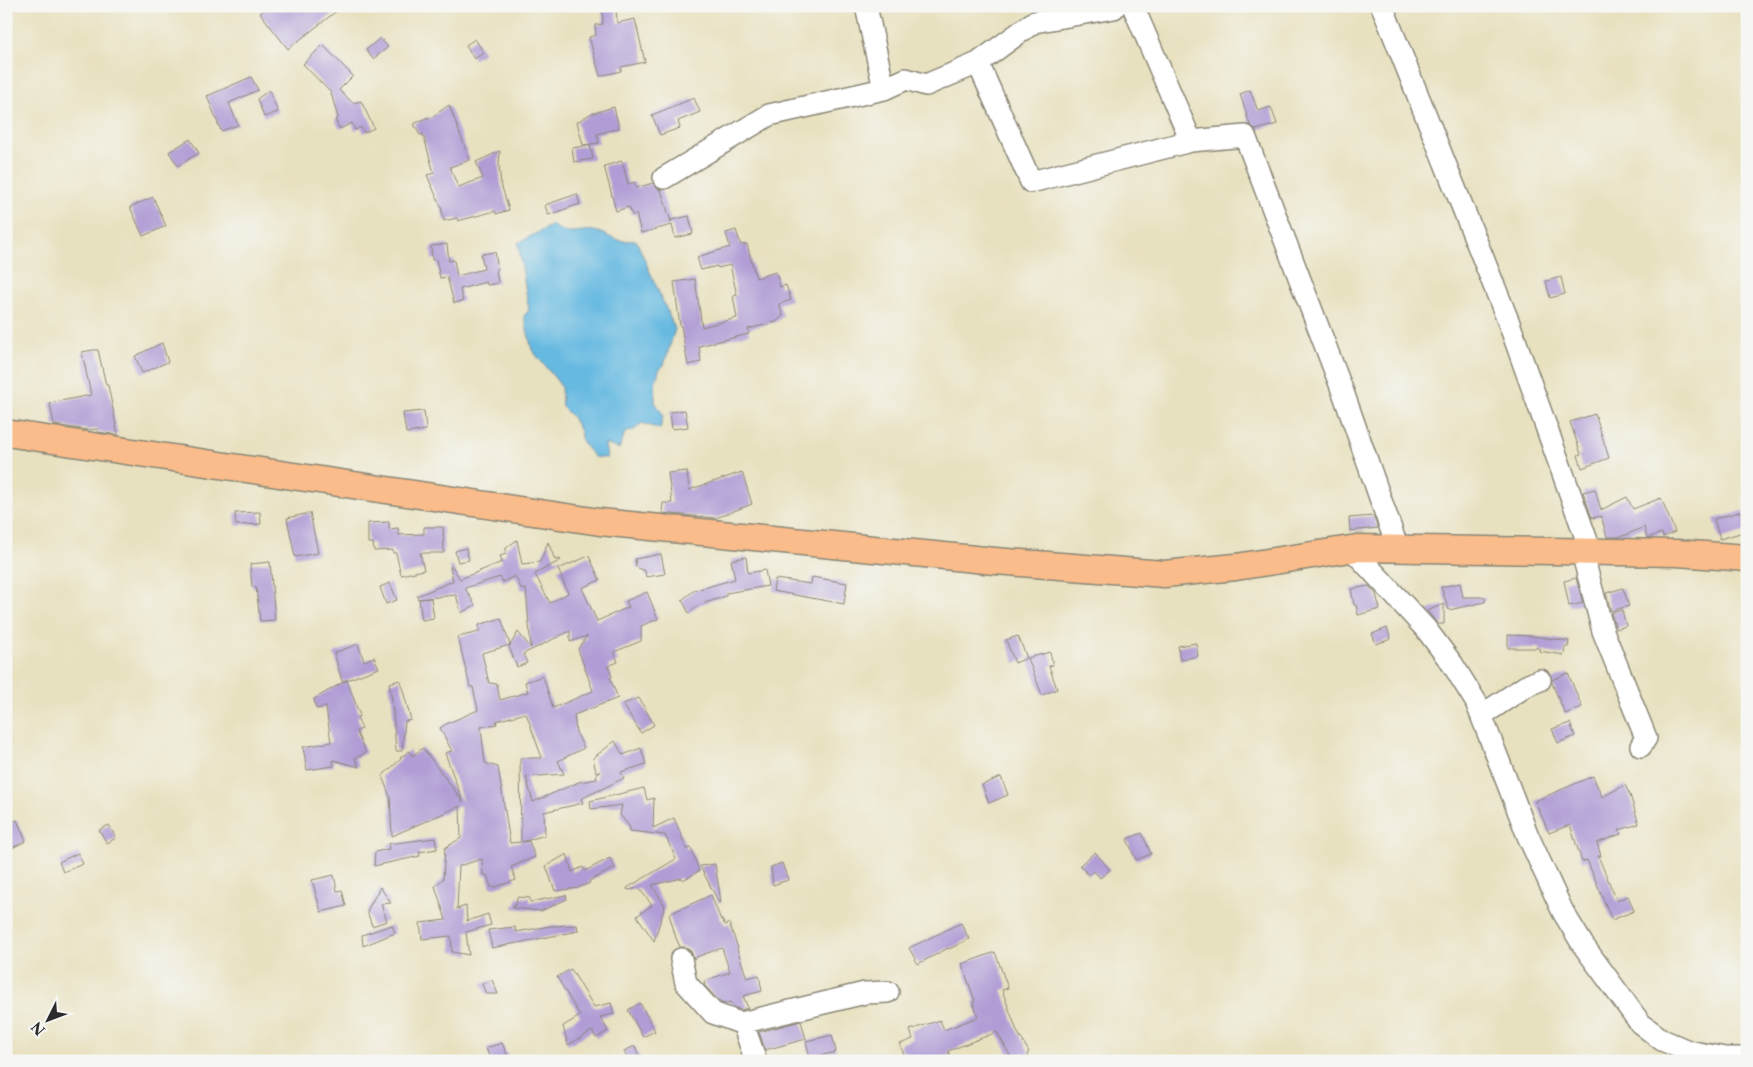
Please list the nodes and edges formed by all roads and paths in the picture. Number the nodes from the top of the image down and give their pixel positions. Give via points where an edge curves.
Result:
1 (866, 6) edge
2 (1382, 6) edge
3 (1120, 7) edge
4 (978, 63) junction
5 (884, 89) junction
6 (1191, 141) junction
7 (664, 178) dead end
8 (6, 433) edge
9 (1352, 549) junction
10 (1398, 549) junction
11 (1586, 552) junction
12 (1747, 558) edge
13 (1540, 680) dead end
14 (1482, 715) junction
15 (1641, 746) dead end
16 (681, 959) dead end
17 (888, 992) dead end
18 (740, 1023) junction
19 (1747, 1058) edge
20 (756, 1061) edge

1 - 5 street
2 - 11 street via 1509,323
3 - 4 street via 1034,22
3 - 6 street
4 - 5 street via 926,85 906,79
4 - 6 street via 1031,182
5 - 7 street via 769,115
6 - 10 street via 1245,136 1343,392
8 - 9 main road via 600,522 996,561 1164,574 1236,567
9 - 10 main road
9 - 14 street via 1426,629 1453,665
10 - 11 main road
11 - 12 main road
11 - 15 street via 1603,631 1646,738
13 - 14 street
14 - 19 street via 1521,819 1562,912 1640,1023 1662,1040 1688,1051
16 - 18 street via 686,983 713,1013
17 - 18 street via 865,993
18 - 20 street

